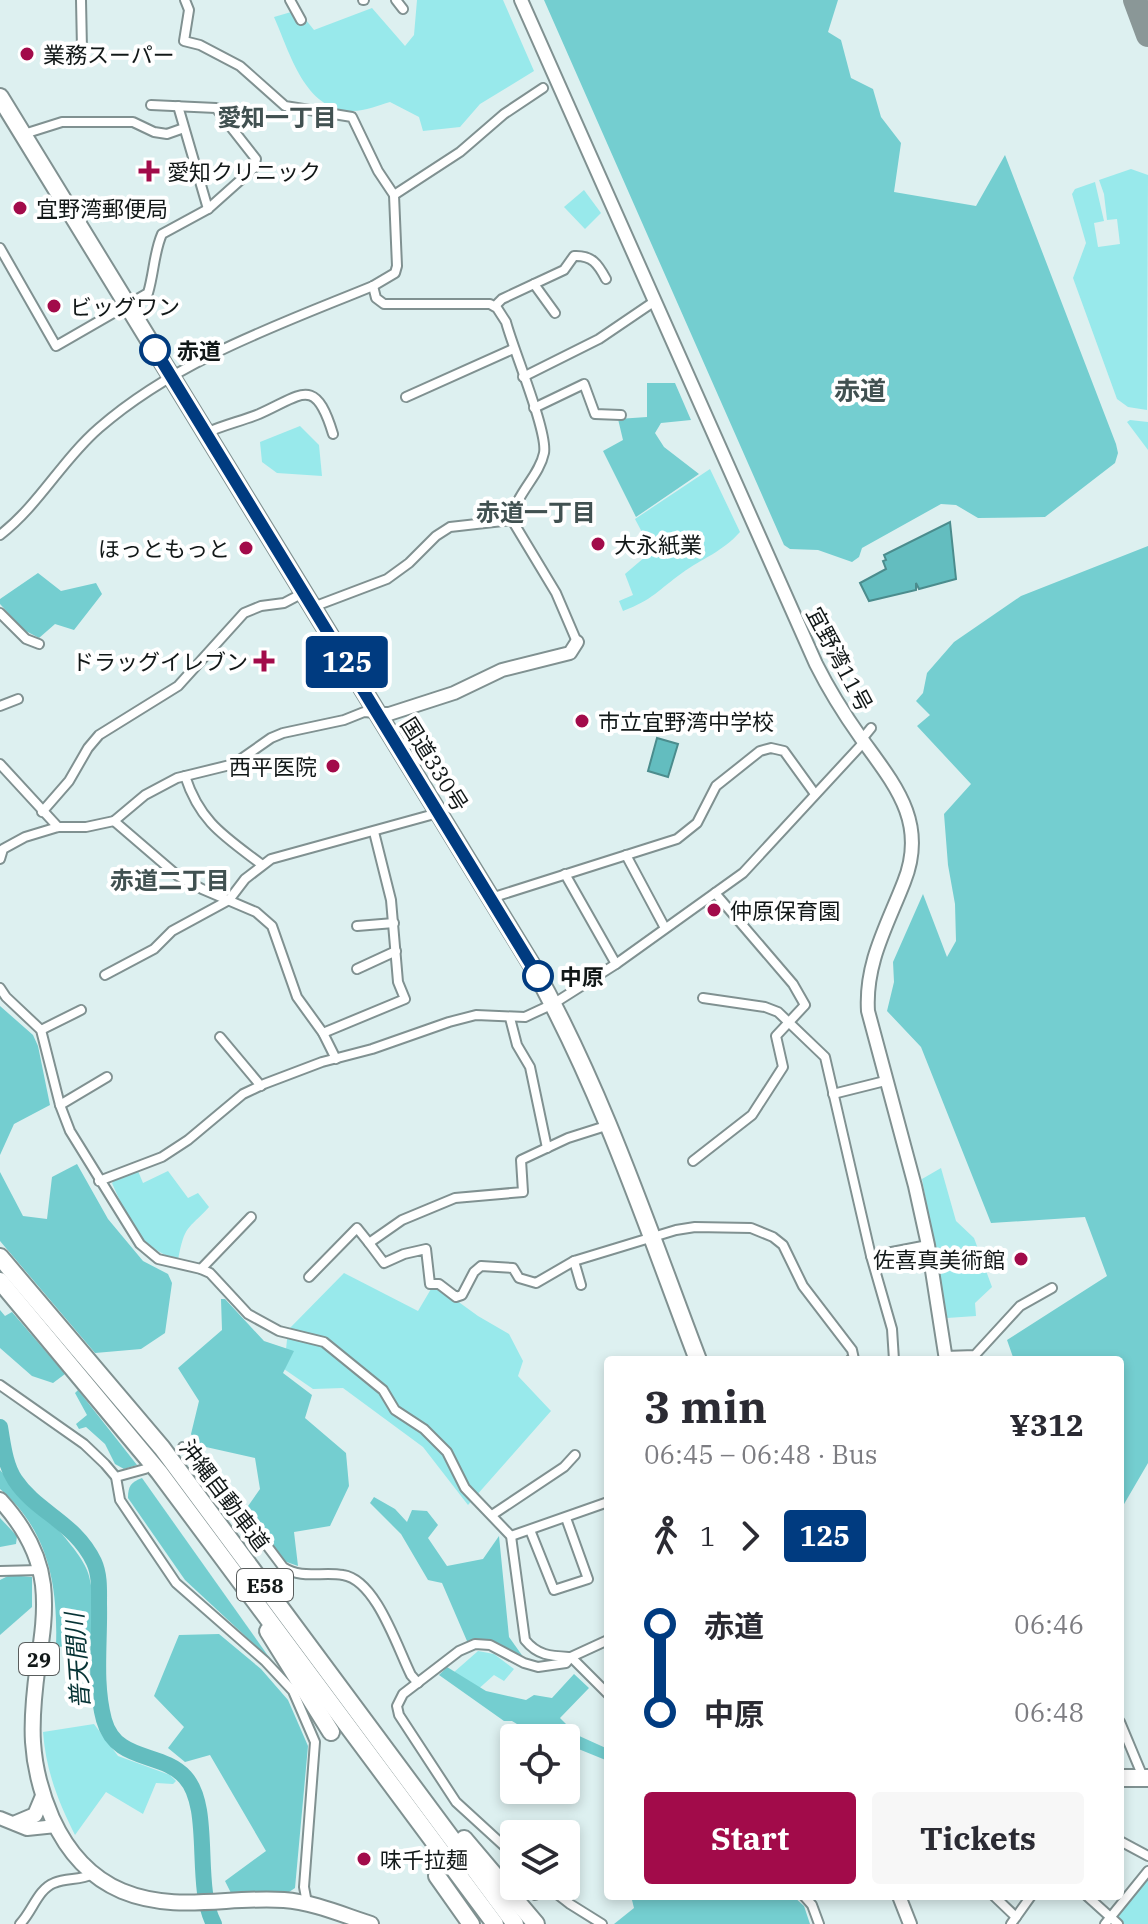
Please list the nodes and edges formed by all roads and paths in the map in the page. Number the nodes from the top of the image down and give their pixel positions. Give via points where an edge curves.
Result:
1 (81, 0) edge
2 (185, 0) edge
3 (290, 0) edge
4 (396, 0) edge
5 (521, 0) edge
6 (403, 9) dead end
7 (301, 20) dead end
8 (82, 49) dead end
9 (543, 88) dead end
10 (0, 97) edge
11 (151, 105) dead end
12 (178, 106) junction
13 (184, 128) junction
14 (23, 134) junction
15 (394, 195) junction
16 (208, 209) junction
17 (0, 248) edge
18 (606, 279) dead end
19 (534, 284) junction
20 (373, 286) junction
21 (655, 301) junction
22 (127, 304) junction
23 (495, 306) junction
24 (555, 313) dead end
25 (513, 349) junction
26 (523, 377) junction
27 (172, 378) junction
28 (406, 397) dead end
29 (534, 408) junction
30 (621, 415) dead end
31 (205, 433) junction
32 (333, 434) dead end
33 (512, 520) junction
34 (0, 535) edge
35 (309, 600) junction
36 (0, 613) edge
37 (577, 642) joint
38 (39, 644) dead end
39 (18, 699) dead end
40 (0, 706) edge
41 (378, 714) junction
42 (871, 728) dead end
43 (863, 741) junction
44 (0, 764) edge
45 (185, 776) junction
46 (815, 794) junction
47 (42, 812) junction
48 (439, 813) junction
49 (114, 821) junction
50 (58, 827) junction
51 (374, 832) junction
52 (626, 855) junction
53 (0, 859) edge
54 (261, 864) junction
55 (565, 874) junction
56 (715, 893) junction
57 (491, 898) junction
58 (229, 900) junction
59 (394, 923) junction
60 (357, 926) dead end
61 (665, 928) junction
62 (396, 951) junction
63 (616, 964) junction
64 (357, 969) dead end
65 (105, 975) dead end
66 (0, 988) edge
67 (703, 998) dead end
68 (553, 1004) junction
69 (81, 1010) dead end
70 (510, 1018) junction
71 (790, 1021) junction
72 (41, 1030) junction
73 (323, 1033) junction
74 (220, 1037) dead end
75 (336, 1059) junction
76 (107, 1077) dead end
77 (885, 1081) junction
78 (261, 1086) junction
79 (833, 1094) junction
80 (60, 1105) junction
81 (610, 1124) junction
82 (547, 1148) junction
83 (693, 1161) dead end
84 (99, 1181) junction
85 (251, 1217) dead end
86 (653, 1238) junction
87 (369, 1243) junction
88 (928, 1245) junction
89 (871, 1256) junction
90 (0, 1257) edge
91 (574, 1261) junction
92 (201, 1269) junction
93 (309, 1277) dead end
94 (0, 1281) edge
95 (581, 1285) dead end
96 (1052, 1288) dead end
97 (697, 1356) edge
98 (853, 1356) edge
99 (894, 1356) edge
100 (946, 1356) edge
101 (981, 1356) edge
102 (0, 1385) edge
103 (183, 1447) dead end
104 (575, 1455) dead end
105 (145, 1469) dead end
106 (116, 1477) junction
107 (0, 1500) edge
108 (604, 1504) edge
109 (492, 1515) junction
110 (566, 1518) junction
111 (530, 1530) junction
112 (511, 1536) junction
113 (40, 1570) junction
114 (0, 1571) edge
115 (254, 1597) junction
116 (604, 1642) edge
117 (571, 1657) junction
118 (418, 1683) junction
119 (604, 1690) edge
120 (1124, 1731) edge
121 (331, 1732) dead end
122 (1124, 1778) edge
123 (1146, 1778) edge
124 (43, 1796) junction
125 (425, 1803) junction
126 (4, 1820) edge
127 (56, 1826) junction
128 (500, 1842) edge
129 (1124, 1843) edge
130 (1148, 1856) edge
131 (1148, 1871) edge
132 (92, 1874) junction
133 (437, 1876) dead end
134 (568, 1900) edge
135 (808, 1900) edge
136 (901, 1900) edge
137 (997, 1900) edge
138 (1028, 1900) edge
139 (1091, 1900) edge
140 (307, 1904) junction
141 (1013, 1921) edge
142 (1111, 1922) edge
143 (20, 1924) edge
144 (371, 1924) edge
145 (471, 1924) edge
146 (495, 1924) edge
147 (515, 1924) edge
148 (536, 1924) edge
149 (602, 1924) edge
150 (819, 1924) edge
151 (910, 1924) edge

1 - 8 street
2 - 15 street via 189,10 184,41 240,66 285,106 352,117
3 - 7 street
4 - 6 street
5 - 21 street, 宜野湾11号
9 - 15 street
10 - 14 highway, 国道330号
11 - 12 street
12 - 13 street
12 - 16 street via 216,108 256,159 254,168
13 - 14 street via 167,134 133,122 62,122
13 - 16 street
14 - 22 highway, 国道330号
15 - 20 street via 397,266 395,273
16 - 22 street via 162,234 148,293
17 - 22 street via 56,346
18 - 19 street via 586,255 574,256 564,270
19 - 23 street
19 - 24 street
20 - 23 street via 384,304
20 - 27 street via 218,350
21 - 26 street via 599,339
21 - 43 street, 宜野湾11号 via 816,664
22 - 27 highway, 国道330号
23 - 25 street
25 - 26 street
25 - 28 street
26 - 29 street
27 - 31 highway, 国道330号
27 - 34 street via 96,431
29 - 30 street via 584,384 595,414
29 - 33 street via 544,452 513,508
31 - 32 street via 302,395 319,400
31 - 35 highway, 国道330号
33 - 35 street via 450,527 387,579
33 - 37 street via 556,593
35 - 41 highway, 国道330号
35 - 47 street via 244,613 178,686 99,735
36 - 38 street via 26,639
37 - 41 street via 570,653 502,670 454,693
39 - 40 street
41 - 45 street via 364,712 283,733 234,764
41 - 48 highway, 国道330号
42 - 43 street
43 - 46 street
43 - 77 street, 宜野湾11号 via 902,798 913,845 869,979 870,1025
44 - 47 street
45 - 49 street via 145,795
45 - 54 street via 204,818
46 - 52 street via 784,751 760,751 716,786 697,823 677,839
46 - 56 street via 743,873
47 - 50 street
48 - 51 street
48 - 57 highway, 国道330号
49 - 50 street
49 - 58 street via 178,876
50 - 53 street via 3,849
51 - 54 street
51 - 59 street
52 - 55 street
52 - 61 street
54 - 58 street
55 - 57 street
55 - 63 street
56 - 61 street
56 - 71 street via 793,984 805,1005
57 - 68 highway, 国道330号
58 - 65 street
58 - 73 street via 272,926 297,997
59 - 60 street
59 - 62 street
61 - 63 street
62 - 64 street
62 - 73 street via 405,999
63 - 68 street
66 - 72 street
67 - 71 street via 765,1007
68 - 70 street
68 - 81 highway, 国道330号
69 - 72 street
70 - 75 street via 476,1015
70 - 82 street via 530,1067
71 - 79 street via 825,1057
71 - 83 street via 776,1036 783,1067 752,1115
72 - 80 street
73 - 75 street
74 - 78 street
75 - 78 street
76 - 80 street
77 - 79 street
77 - 88 street, 宜野湾11号
78 - 84 street via 162,1157
79 - 89 street
80 - 84 street
81 - 82 street
81 - 86 highway, 国道330号
82 - 87 street via 521,1160 523,1192 455,1198 402,1220
84 - 92 street via 140,1244 158,1259
85 - 92 street
86 - 91 street
86 - 97 highway, 国道330号
86 - 98 street via 695,1227 751,1228 773,1237
87 - 91 street via 384,1263 426,1249 430,1284 439,1284 456,1297 481,1266 513,1268 519,1278 536,1283
87 - 93 street via 357,1228
88 - 89 street
88 - 100 street, 宜野湾11号
89 - 99 street via 892,1329
90 - 125 highway, 沖縄自動車道 / E58 via 162,1448
91 - 95 street
92 - 109 street via 248,1314 279,1331 324,1342 357,1367 383,1390 395,1410 447,1452 465,1488
94 - 115 highway, 沖縄自動車道 / E58 via 159,1472
96 - 101 street via 1020,1306
102 - 106 street via 84,1444
103 - 118 street via 198,1454 283,1567 306,1576 359,1580
104 - 109 street
105 - 106 street
106 - 140 street via 120,1500 176,1583 265,1661 293,1691 308,1721 315,1742
107 - 113 main road, 29 via 28,1539
108 - 110 street
109 - 112 street
110 - 111 street
110 - 111 street via 588,1579 554,1590
111 - 112 street
112 - 117 street via 525,1640 544,1656
113 - 114 street
113 - 124 main road, 29 via 44,1618 31,1728
115 - 121 highway via 261,1618
115 - 146 highway, 沖縄自動車道 / E58
116 - 117 street
117 - 118 street via 566,1663 538,1667 490,1645 475,1644
117 - 119 street
118 - 128 street via 403,1694 399,1715 456,1802
120 - 123 street
122 - 123 highway
124 - 126 main road via 35,1815
124 - 127 main road, 29
125 - 147 highway, 沖縄自動車道 / E58
125 - 148 highway via 440,1811
126 - 127 street via 32,1830
127 - 132 main road, 29
129 - 130 street
131 - 142 street
132 - 140 main road, 29 via 143,1898 181,1904
132 - 143 street via 48,1886
133 - 145 highway
134 - 149 street
135 - 150 street
136 - 151 street
137 - 141 street
138 - 141 street
139 - 142 street
140 - 144 main road, 29

